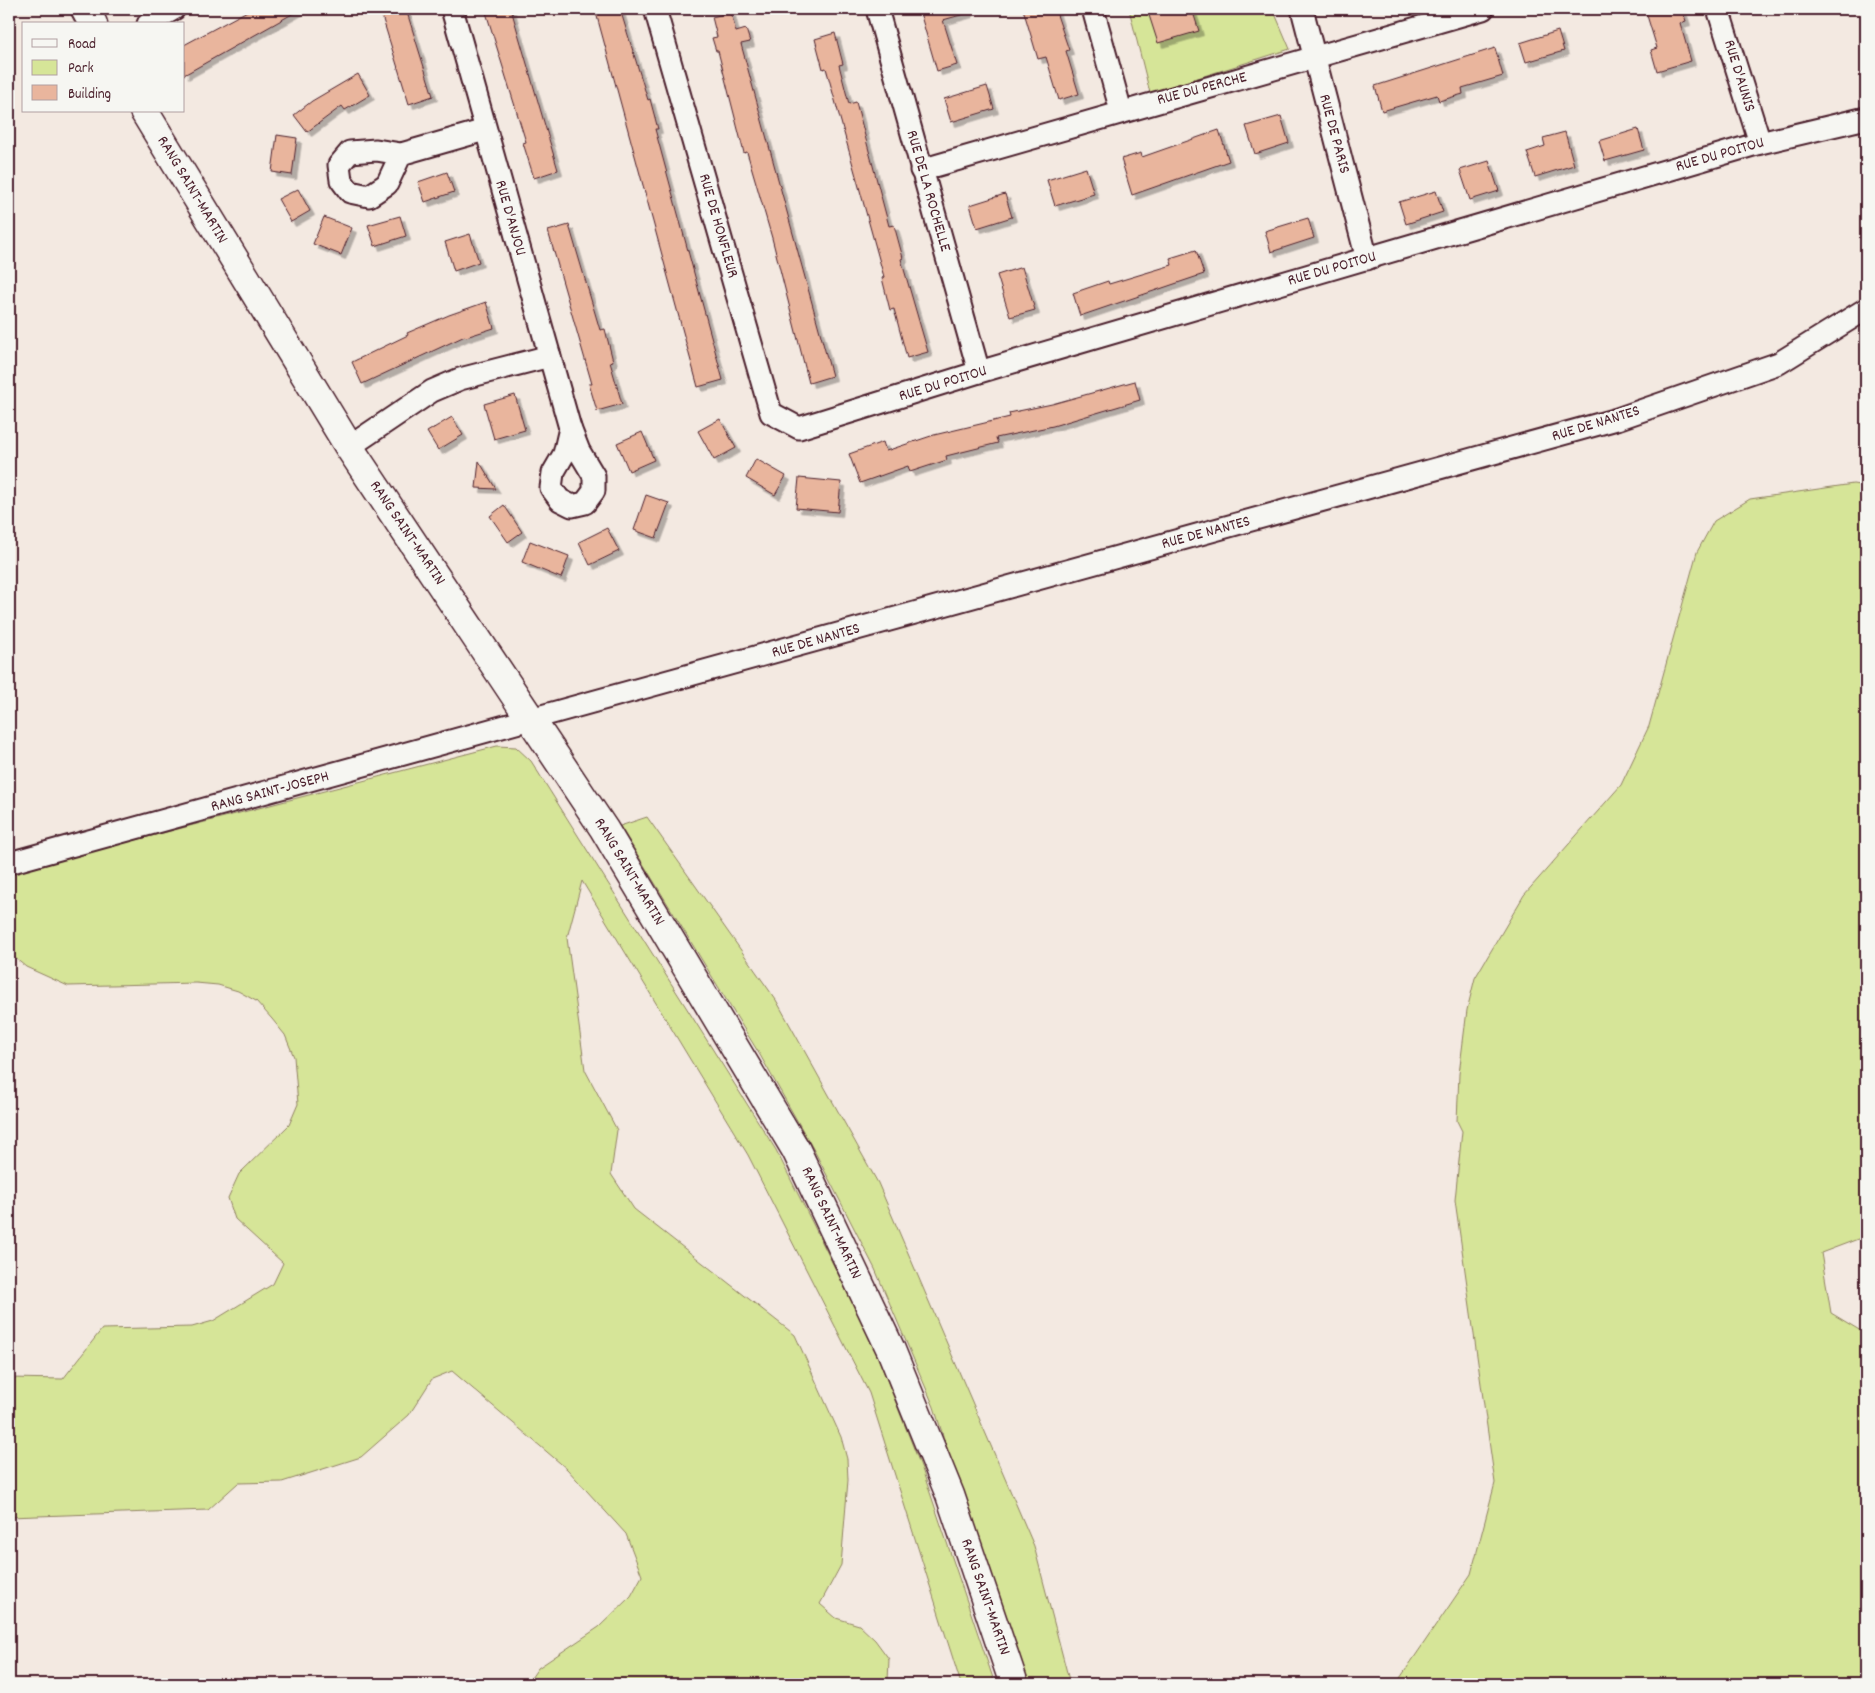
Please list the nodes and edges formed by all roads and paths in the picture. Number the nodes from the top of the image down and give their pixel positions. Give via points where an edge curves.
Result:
1 (85, 9) edge
2 (174, 9) edge
3 (452, 9) edge
4 (655, 9) edge
5 (877, 9) edge
6 (1093, 9) edge
7 (1302, 9) edge
8 (1483, 9) edge
9 (1718, 9) edge
10 (92, 22) edge
11 (151, 22) edge
12 (1314, 58) junction
13 (1121, 111) junction
14 (145, 112) edge
15 (1866, 118) edge
16 (485, 130) junction
17 (1760, 143) junction
18 (401, 154) dead end
19 (921, 170) junction
20 (1367, 259) junction
21 (1866, 309) edge
22 (550, 356) junction
23 (980, 372) junction
24 (570, 428) dead end
25 (799, 428) joint
26 (349, 446) junction
27 (532, 720) junction
28 (9, 863) edge
29 (1014, 1684) edge

1 - 10 street
2 - 11 street
3 - 16 street, RUE D'ANJOU
4 - 25 street, RUE DE HONFLEUR via 772,413
5 - 19 street, RUE DE LA ROCHELLE
6 - 13 street
7 - 12 street, RUE DE PARIS
8 - 12 street, RUE DU PERCHE
9 - 17 street, RUE D'AUNIS
12 - 13 street, RUE DU PERCHE
12 - 20 street, RUE DE PARIS
13 - 19 street, RUE DU PERCHE
14 - 26 street, RANG SAINT-MARTIN
15 - 17 street, RUE DU POITOU
16 - 18 street
16 - 22 street, RUE D'ANJOU
17 - 20 street, RUE DU POITOU
19 - 23 street, RUE DE LA ROCHELLE
20 - 23 street, RUE DU POITOU
21 - 27 street, RUE DE NANTES via 1779,363 1617,419
22 - 24 street, RUE D'ANJOU
22 - 26 street via 460,379 432,391
23 - 25 street, RUE DU POITOU
26 - 27 street, RANG SAINT-MARTIN
27 - 28 street, RANG SAINT-JOSEPH
27 - 29 street, RANG SAINT-MARTIN via 604,829 796,1150 891,1350 950,1495

